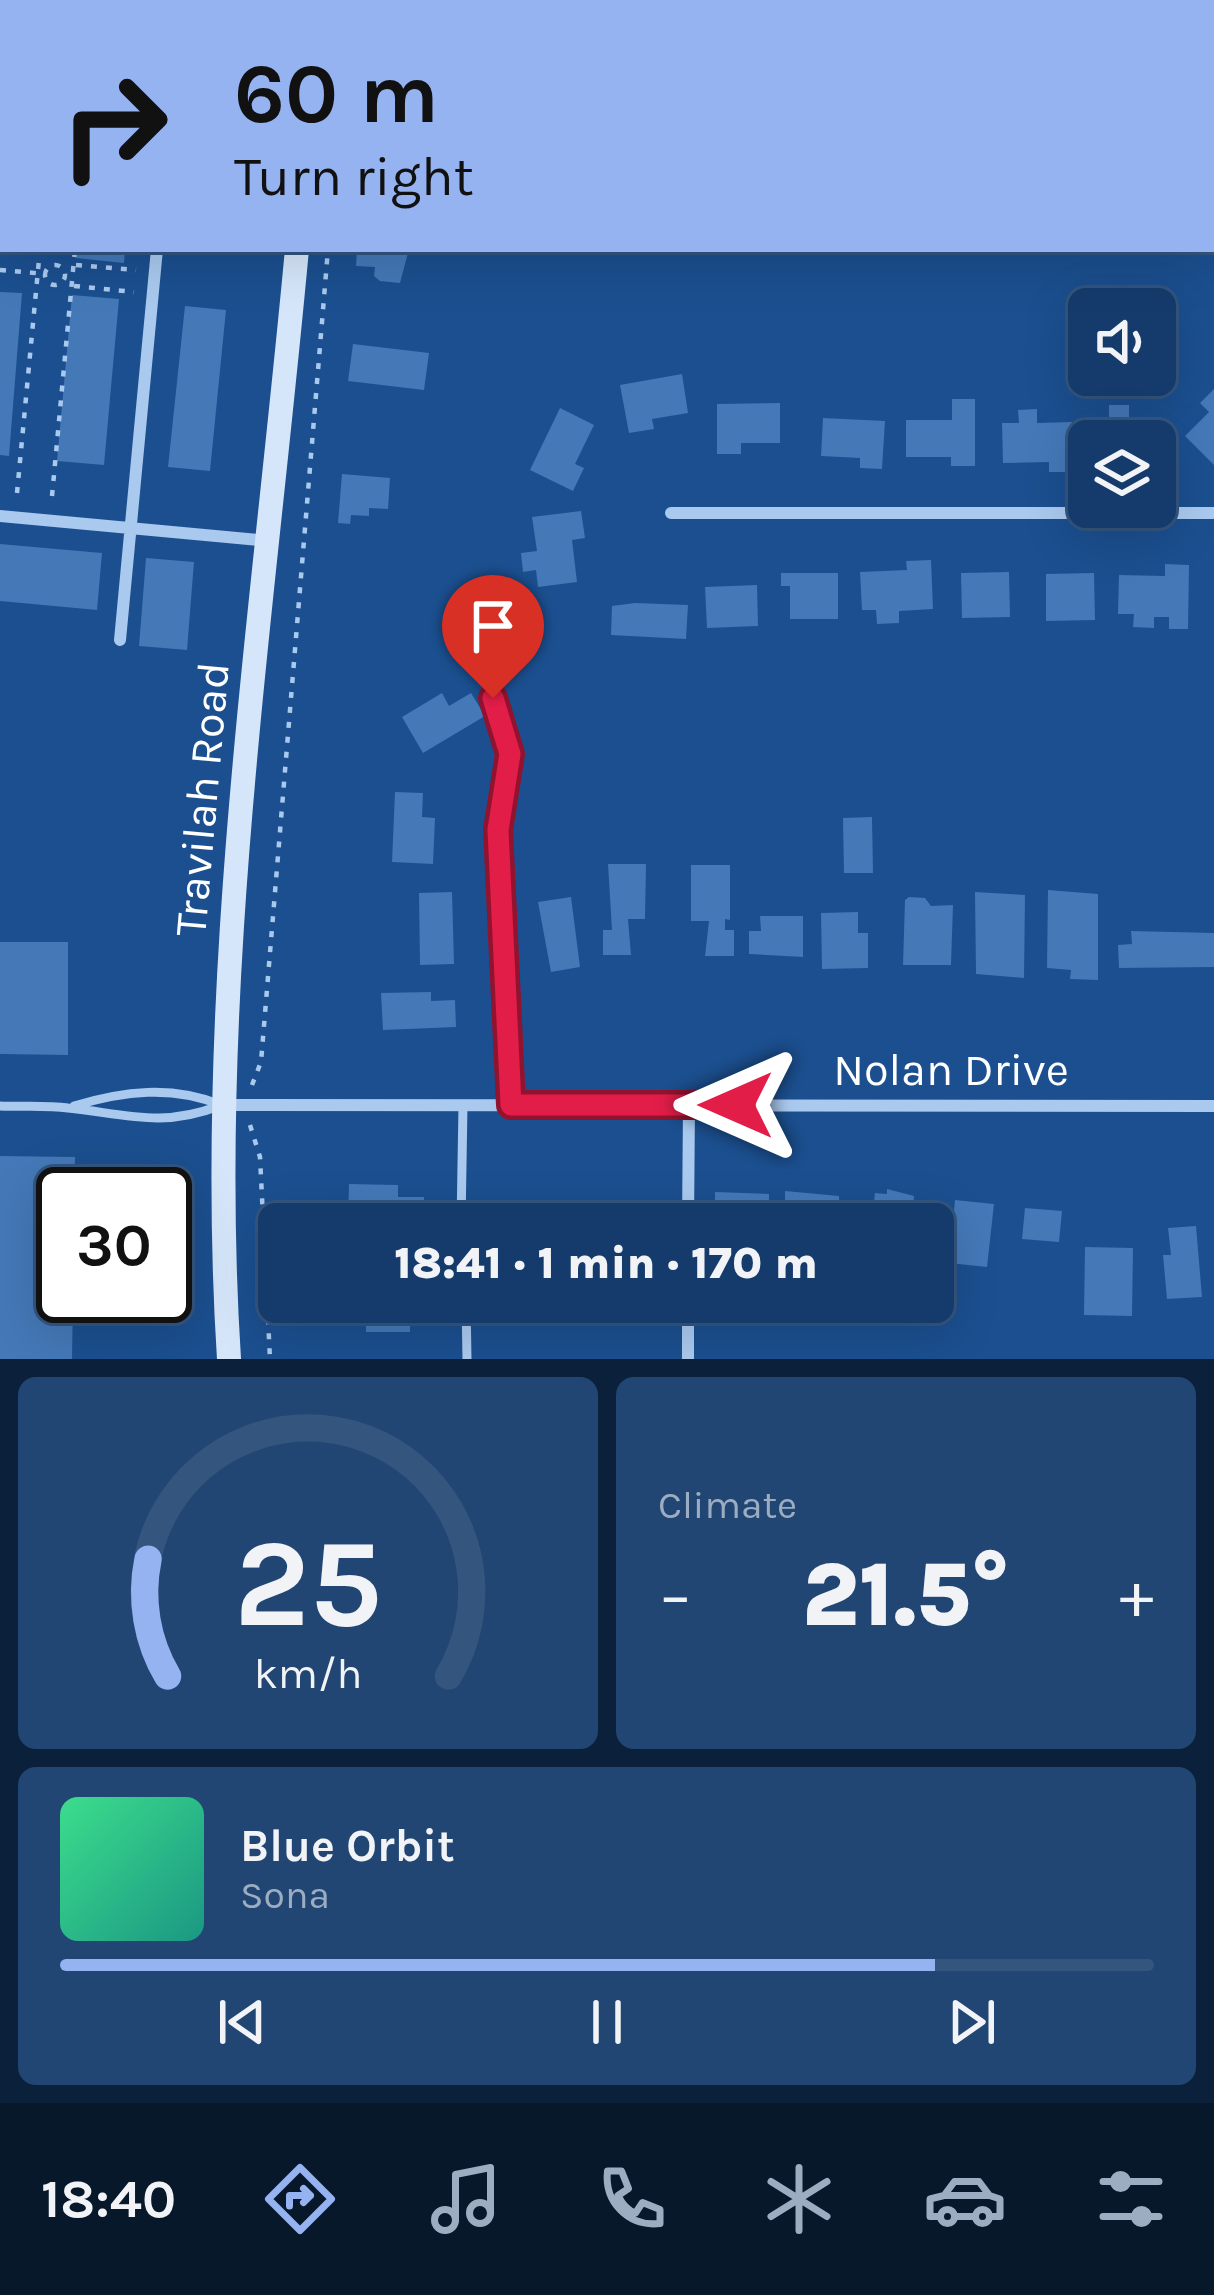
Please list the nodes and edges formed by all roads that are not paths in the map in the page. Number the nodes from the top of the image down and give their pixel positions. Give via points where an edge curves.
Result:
1 (157, 252) edge
2 (297, 252) edge
3 (671, 513) dead end
4 (1214, 513) edge
5 (0, 515) edge
6 (131, 528) junction
7 (270, 541) junction
8 (120, 640) dead end
9 (493, 698) dead end
10 (463, 1105) junction
11 (511, 1105) junction
12 (689, 1105) junction
13 (0, 1106) edge
14 (221, 1106) junction
15 (1214, 1106) edge
16 (68, 1108) junction
17 (461, 1203) edge
18 (688, 1203) edge
19 (466, 1323) edge
20 (688, 1323) edge
21 (230, 1359) edge
22 (467, 1359) edge
23 (688, 1359) edge

1 - 6 street
2 - 7 main road, Travilah Road
3 - 4 street
5 - 6 street
6 - 7 street
6 - 8 street
7 - 14 main road, Travilah Road via 233,896
9 - 11 lane via 510,754 498,830
10 - 11 street, Nolan Drive
10 - 14 street, Nolan Drive
10 - 17 lane
11 - 12 street, Nolan Drive
12 - 15 street, Nolan Drive
12 - 18 street
13 - 16 lane
14 - 16 lane via 190,1117 121,1120
14 - 16 lane via 191,1093 122,1092
14 - 21 main road, Travilah Road
19 - 22 lane
20 - 23 street

